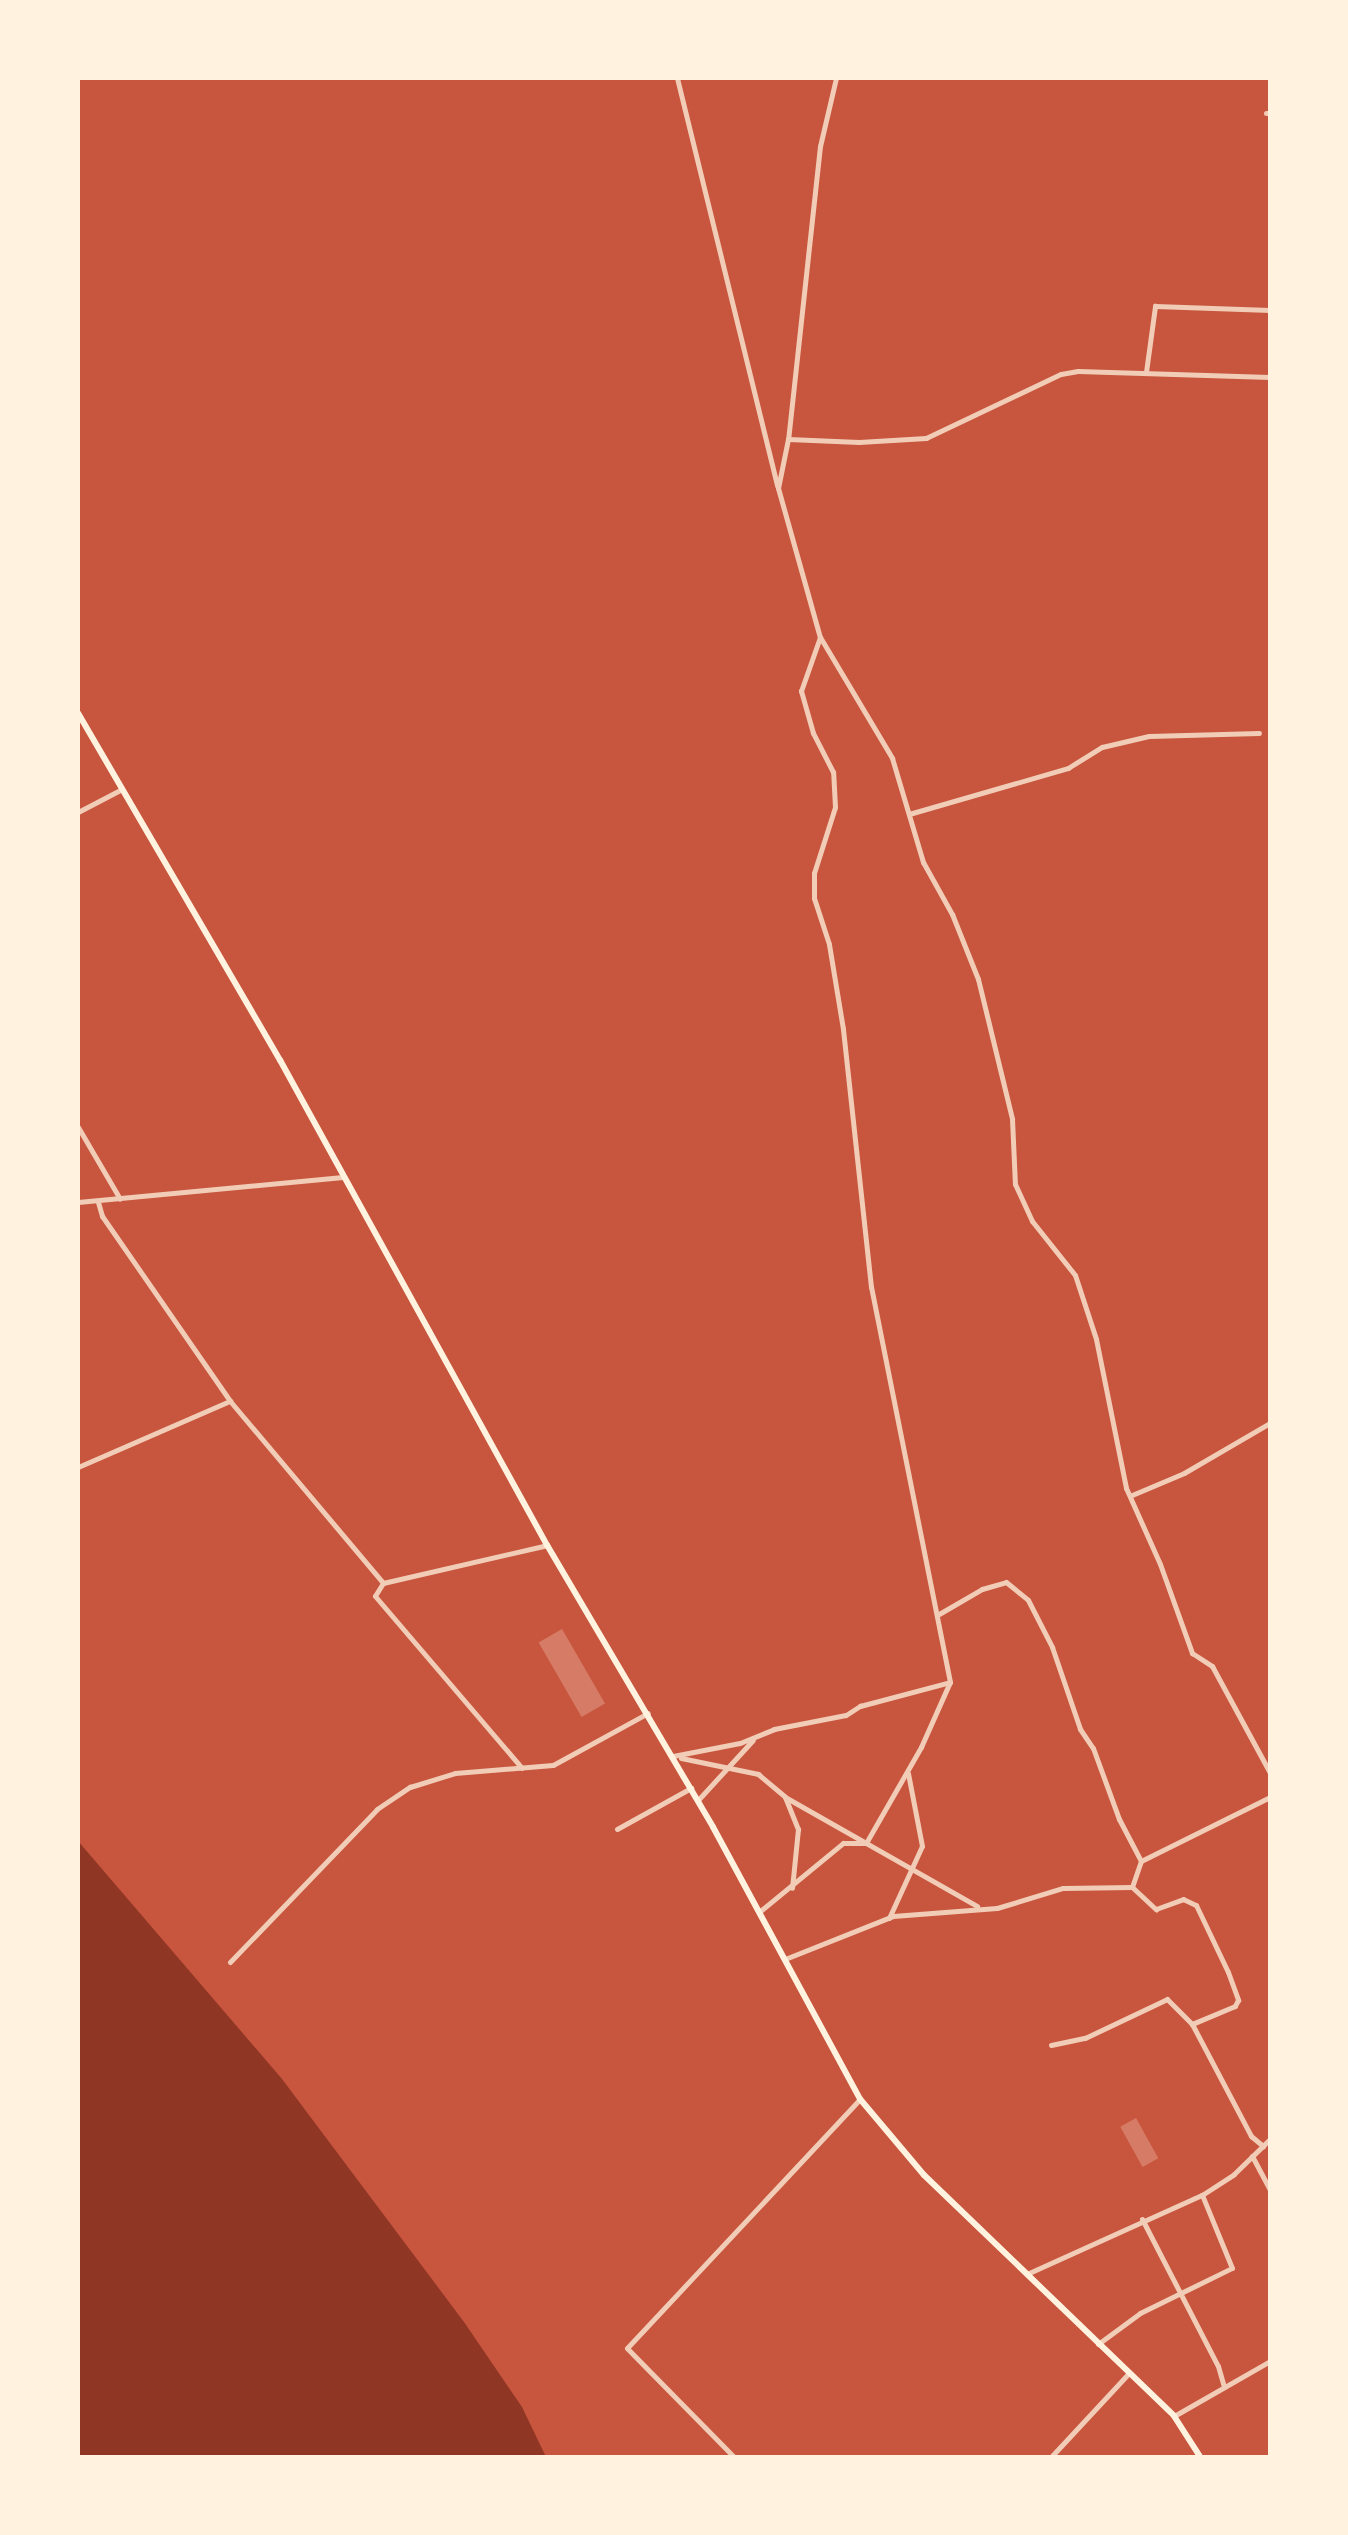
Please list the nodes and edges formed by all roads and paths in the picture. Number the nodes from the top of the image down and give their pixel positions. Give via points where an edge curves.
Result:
1 (677, 78) edge
2 (836, 78) edge
3 (1270, 310) edge
4 (1146, 373) junction
5 (1270, 377) edge
6 (788, 439) junction
7 (778, 488) junction
8 (820, 637) junction
9 (78, 713) edge
10 (1259, 733) dead end
11 (120, 790) junction
12 (78, 812) edge
13 (909, 814) junction
14 (78, 1127) edge
15 (345, 1177) junction
16 (120, 1198) junction
17 (79, 1199) edge
18 (98, 1202) junction
19 (230, 1401) junction
20 (1270, 1423) edge
21 (78, 1466) edge
22 (1132, 1495) junction
23 (546, 1545) junction
24 (383, 1583) junction
25 (939, 1614) junction
26 (950, 1682) junction
27 (648, 1712) junction
28 (755, 1738) junction
29 (673, 1756) junction
30 (522, 1768) junction
31 (731, 1768) junction
32 (908, 1770) junction
33 (1270, 1773) edge
34 (691, 1788) junction
35 (1270, 1797) edge
36 (785, 1798) junction
37 (698, 1800) junction
38 (617, 1829) dead end
39 (866, 1843) junction
40 (1142, 1861) junction
41 (914, 1870) junction
42 (1132, 1887) junction
43 (792, 1888) junction
44 (980, 1907) junction
45 (758, 1913) junction
46 (889, 1918) junction
47 (785, 1959) junction
48 (230, 1962) dead end
49 (1192, 2024) junction
50 (1051, 2045) dead end
51 (860, 2099) junction
52 (1270, 2139) edge
53 (1263, 2146) junction
54 (1252, 2156) junction
55 (1270, 2190) edge
56 (1202, 2195) junction
57 (1142, 2220) junction
58 (1029, 2273) junction
59 (1180, 2295) junction
60 (1098, 2344) junction
61 (1270, 2361) edge
62 (1130, 2372) junction
63 (1224, 2387) junction
64 (1174, 2416) junction
65 (735, 2458) edge
66 (1050, 2458) edge
67 (1201, 2458) edge

1 - 7 street
2 - 6 street via 820,146
3 - 4 street via 1155,306
4 - 5 street
4 - 6 street via 1061,374 926,438
6 - 7 street
7 - 8 street
8 - 13 street via 892,758
8 - 25 street via 801,691 833,772 835,806 814,873 814,898 843,1028 871,1288
9 - 11 main road
10 - 13 street via 1149,736 1102,747 1068,768
11 - 12 street
11 - 15 main road
13 - 22 street via 978,978 1012,1119 1015,1184 1032,1221 1075,1276
14 - 16 street
15 - 16 street
15 - 23 main road
16 - 18 street
17 - 18 street
18 - 19 street
19 - 21 street
19 - 24 street
20 - 22 street
22 - 33 street via 1192,1653 1212,1666
23 - 24 street
23 - 27 main road
24 - 30 street via 375,1596
25 - 26 street
25 - 40 street via 1006,1582 1028,1600
26 - 28 street
26 - 32 street
27 - 29 main road
27 - 30 street via 553,1765
28 - 29 street
28 - 31 street
29 - 31 street
29 - 34 main road
30 - 48 street via 455,1772 410,1787 377,1809
31 - 36 street via 758,1774
31 - 37 street
32 - 39 street
32 - 41 street via 922,1846
34 - 37 main road
34 - 38 street
35 - 40 street
36 - 39 street
36 - 43 street via 798,1829
37 - 45 main road
39 - 41 street
39 - 43 street via 843,1842
40 - 42 street
41 - 44 street
41 - 46 street
42 - 44 street via 1063,1888
42 - 49 street via 1156,1909 1183,1900 1196,1905 1228,1972 1236,2006
43 - 45 street
44 - 46 street
45 - 47 main road
46 - 47 street
47 - 51 main road
49 - 50 street via 1167,1999 1086,2038
49 - 53 street via 1251,2136
51 - 58 main road via 924,2175
51 - 65 street via 626,2348
52 - 53 street
53 - 54 street
54 - 55 street
54 - 56 street
56 - 57 street
56 - 59 street via 1232,2268
57 - 58 street
57 - 59 street
58 - 60 main road
59 - 60 street via 1140,2313
59 - 63 street
60 - 62 main road
61 - 63 street
62 - 64 main road
62 - 66 street
63 - 64 street
64 - 67 main road

